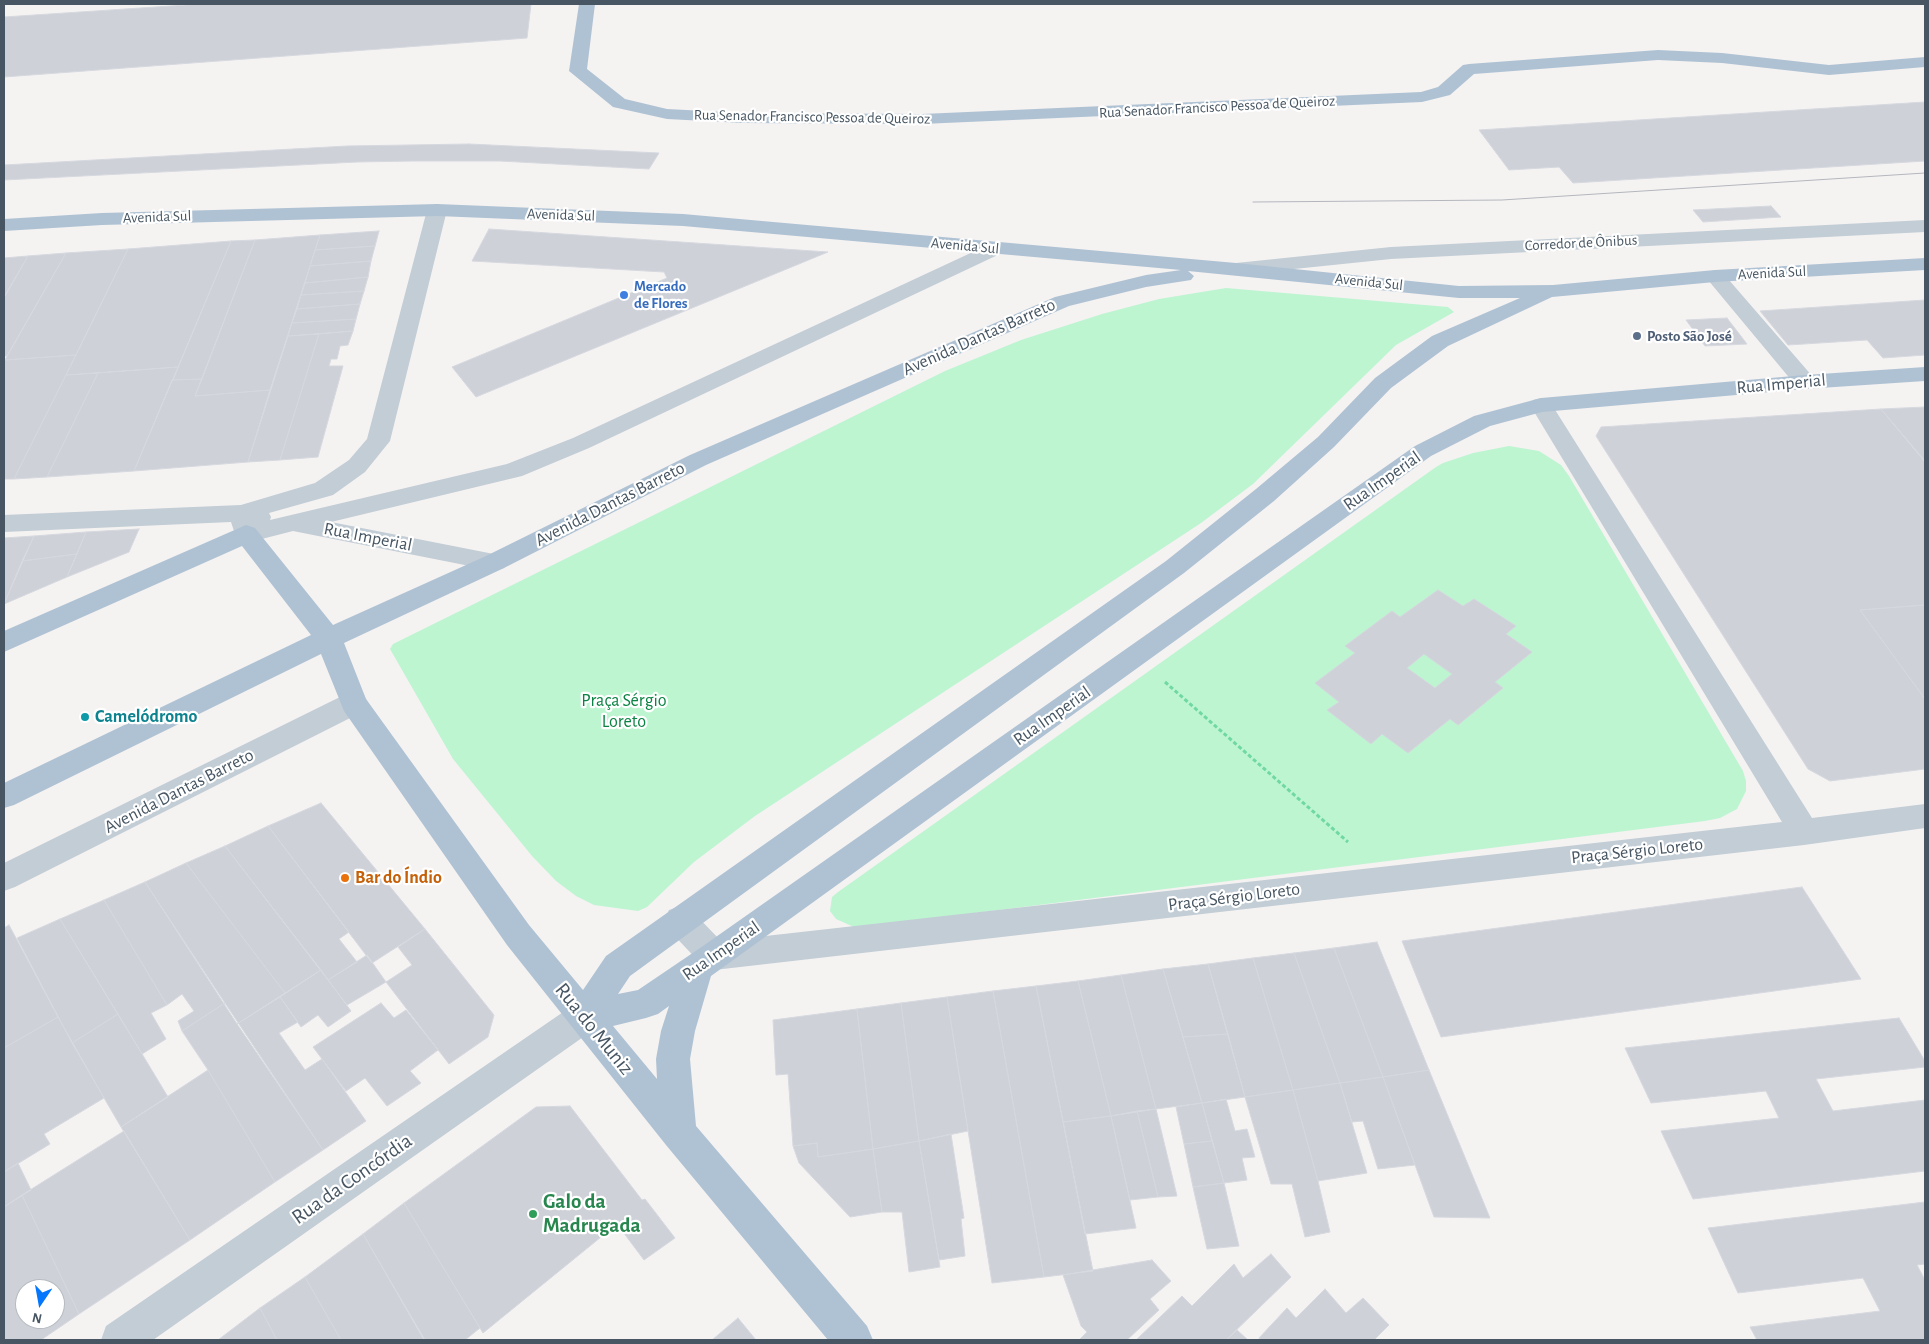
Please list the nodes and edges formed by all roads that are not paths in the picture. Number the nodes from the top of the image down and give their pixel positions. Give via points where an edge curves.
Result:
1 (587, 4) edge
2 (1925, 62) edge
3 (438, 210) junction
4 (4, 225) edge
5 (1925, 226) edge
6 (997, 248) junction
7 (1925, 264) edge
8 (1236, 269) junction
9 (1715, 276) junction
10 (1553, 291) junction
11 (1925, 374) edge
12 (1805, 382) junction
13 (1541, 405) junction
14 (293, 523) junction
15 (4, 524) edge
16 (244, 524) junction
17 (495, 562) junction
18 (329, 639) junction
19 (4, 642) edge
20 (354, 703) junction
21 (4, 796) edge
22 (1925, 816) edge
23 (1804, 832) junction
24 (4, 878) edge
25 (680, 920) junction
26 (706, 962) junction
27 (584, 1017) junction
28 (679, 1133) junction
29 (120, 1340) edge
30 (853, 1340) edge

1 - 2 main road, Rua Senador Francisco Pessoa de Queiroz via 578,71 619,103 667,114 734,117 922,119 1422,98 1444,90 1469,69 1658,55 1722,58 1829,70
3 - 4 main road, Avenida Sul via 102,219
3 - 6 main road, Avenida Sul via 683,220
3 - 16 street via 378,441 357,466 324,489
5 - 8 street, Corredor de Ônibus via 1392,253
6 - 8 main road, Avenida Sul
6 - 14 street via 590,439 514,470
7 - 9 main road, Avenida Sul
8 - 10 main road, Avenida Sul via 1459,292
8 - 17 main road, Avenida Dantas Barreto via 1146,281 1062,301 698,460
9 - 10 main road, Avenida Sul
9 - 12 street
10 - 25 main road via 1440,340 1383,383 1326,442 1175,567
11 - 12 main road, Rua Imperial
12 - 13 main road, Rua Imperial
13 - 23 street
13 - 26 main road, Rua Imperial via 1482,420 1423,451
14 - 16 street, Rua Imperial
14 - 17 street, Rua Imperial
15 - 16 street, Rua Imperial
16 - 18 main road
16 - 19 main road
17 - 18 main road, Avenida Dantas Barreto
18 - 20 main road
18 - 21 main road, Avenida Dantas Barreto
20 - 24 street, Avenida Dantas Barreto
20 - 27 main road, Rua do Muniz via 518,935
22 - 23 street, Praça Sérgio Loreto
23 - 26 street, Praça Sérgio Loreto
25 - 26 street
25 - 27 main road via 618,966
26 - 27 main road, Rua Imperial via 646,1003
26 - 28 main road via 678,1031 673,1059
27 - 28 main road, Rua do Muniz
27 - 29 street, Rua da Concórdia
28 - 30 main road, Rua do Muniz

